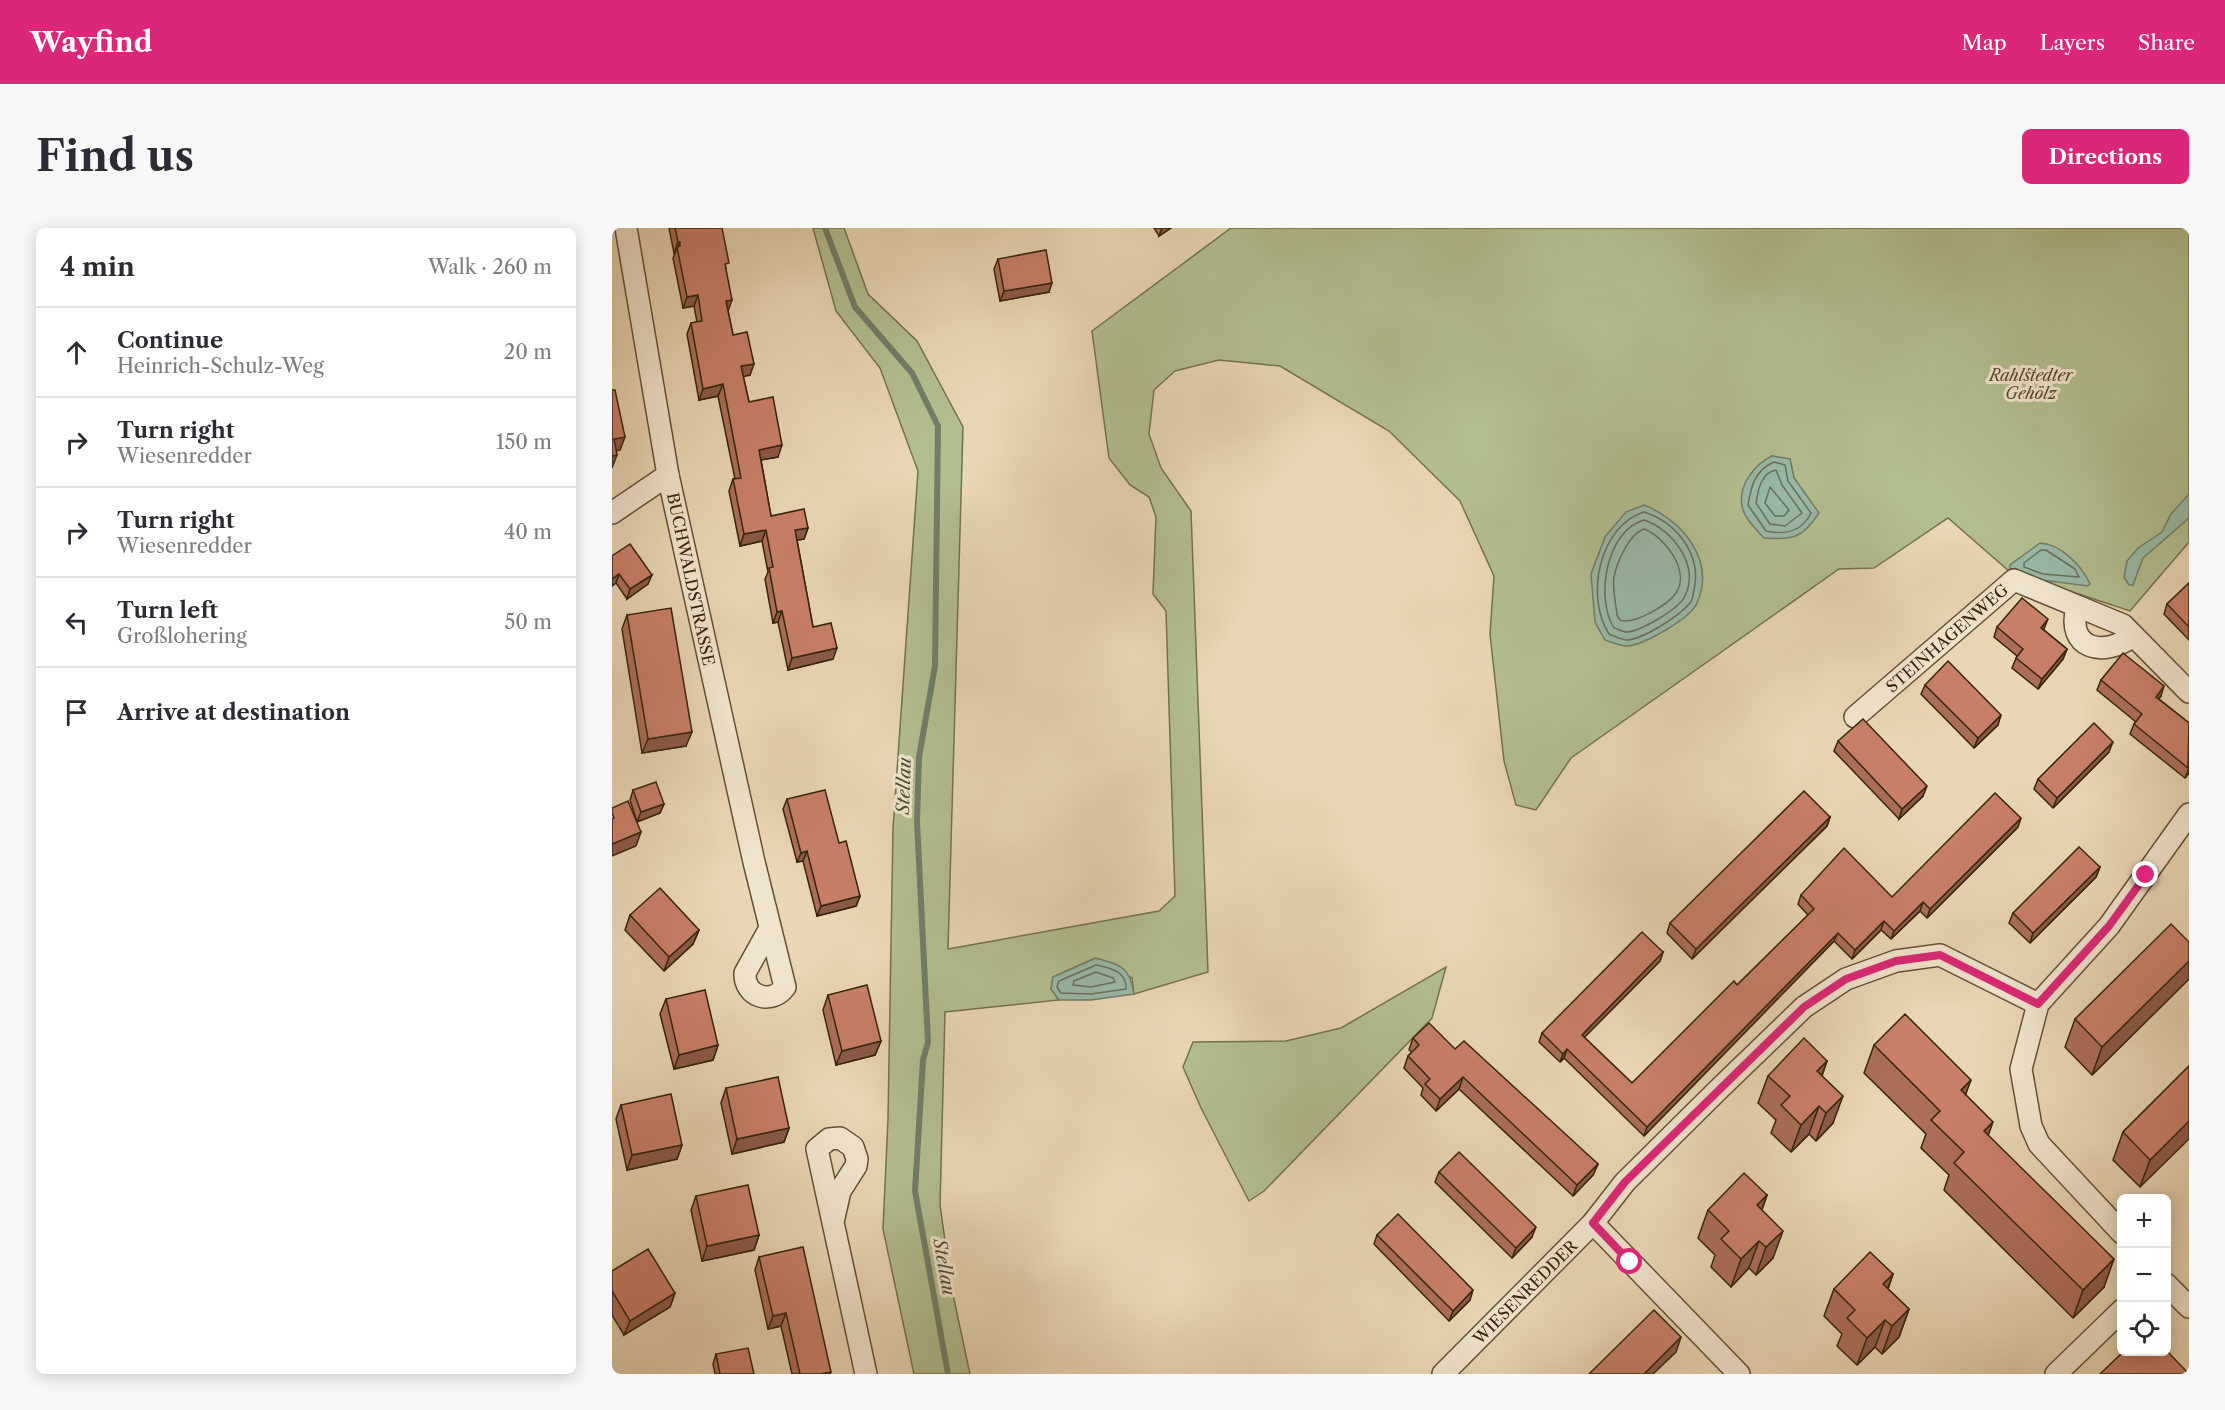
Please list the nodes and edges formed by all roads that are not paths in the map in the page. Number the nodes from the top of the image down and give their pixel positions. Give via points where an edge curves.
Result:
1 (626, 228) edge
2 (668, 475) junction
3 (612, 513) edge
4 (2077, 606) junction
5 (2133, 636) junction
6 (2189, 692) edge
7 (1855, 717) dead end
8 (2189, 814) edge
9 (770, 928) dead end
10 (2038, 1004) junction
11 (833, 1222) dead end
12 (1593, 1223) junction
13 (2117, 1229) edge
14 (2171, 1289) edge
15 (2189, 1307) edge
16 (2117, 1314) edge
17 (866, 1374) edge
18 (1443, 1374) edge
19 (1739, 1374) edge
20 (2056, 1374) edge

1 - 2 street, BUCHWALDSTRASSE
2 - 3 street
2 - 9 street, BUCHWALDSTRASSE
4 - 5 street, STEINHAGENWEG via 2123,625
4 - 5 street via 2076,630 2093,648 2110,647
4 - 7 street, STEINHAGENWEG via 2014,580
5 - 6 street, STEINHAGENWEG
8 - 10 street via 2109,926
10 - 12 street, WIESENREDDER via 1940,955 1896,961 1846,979 1796,1015 1625,1182
10 - 13 street via 2021,1069 2031,1126 2039,1144
11 - 17 street
12 - 18 street, WIESENREDDER
12 - 19 street
14 - 15 street
16 - 20 street

